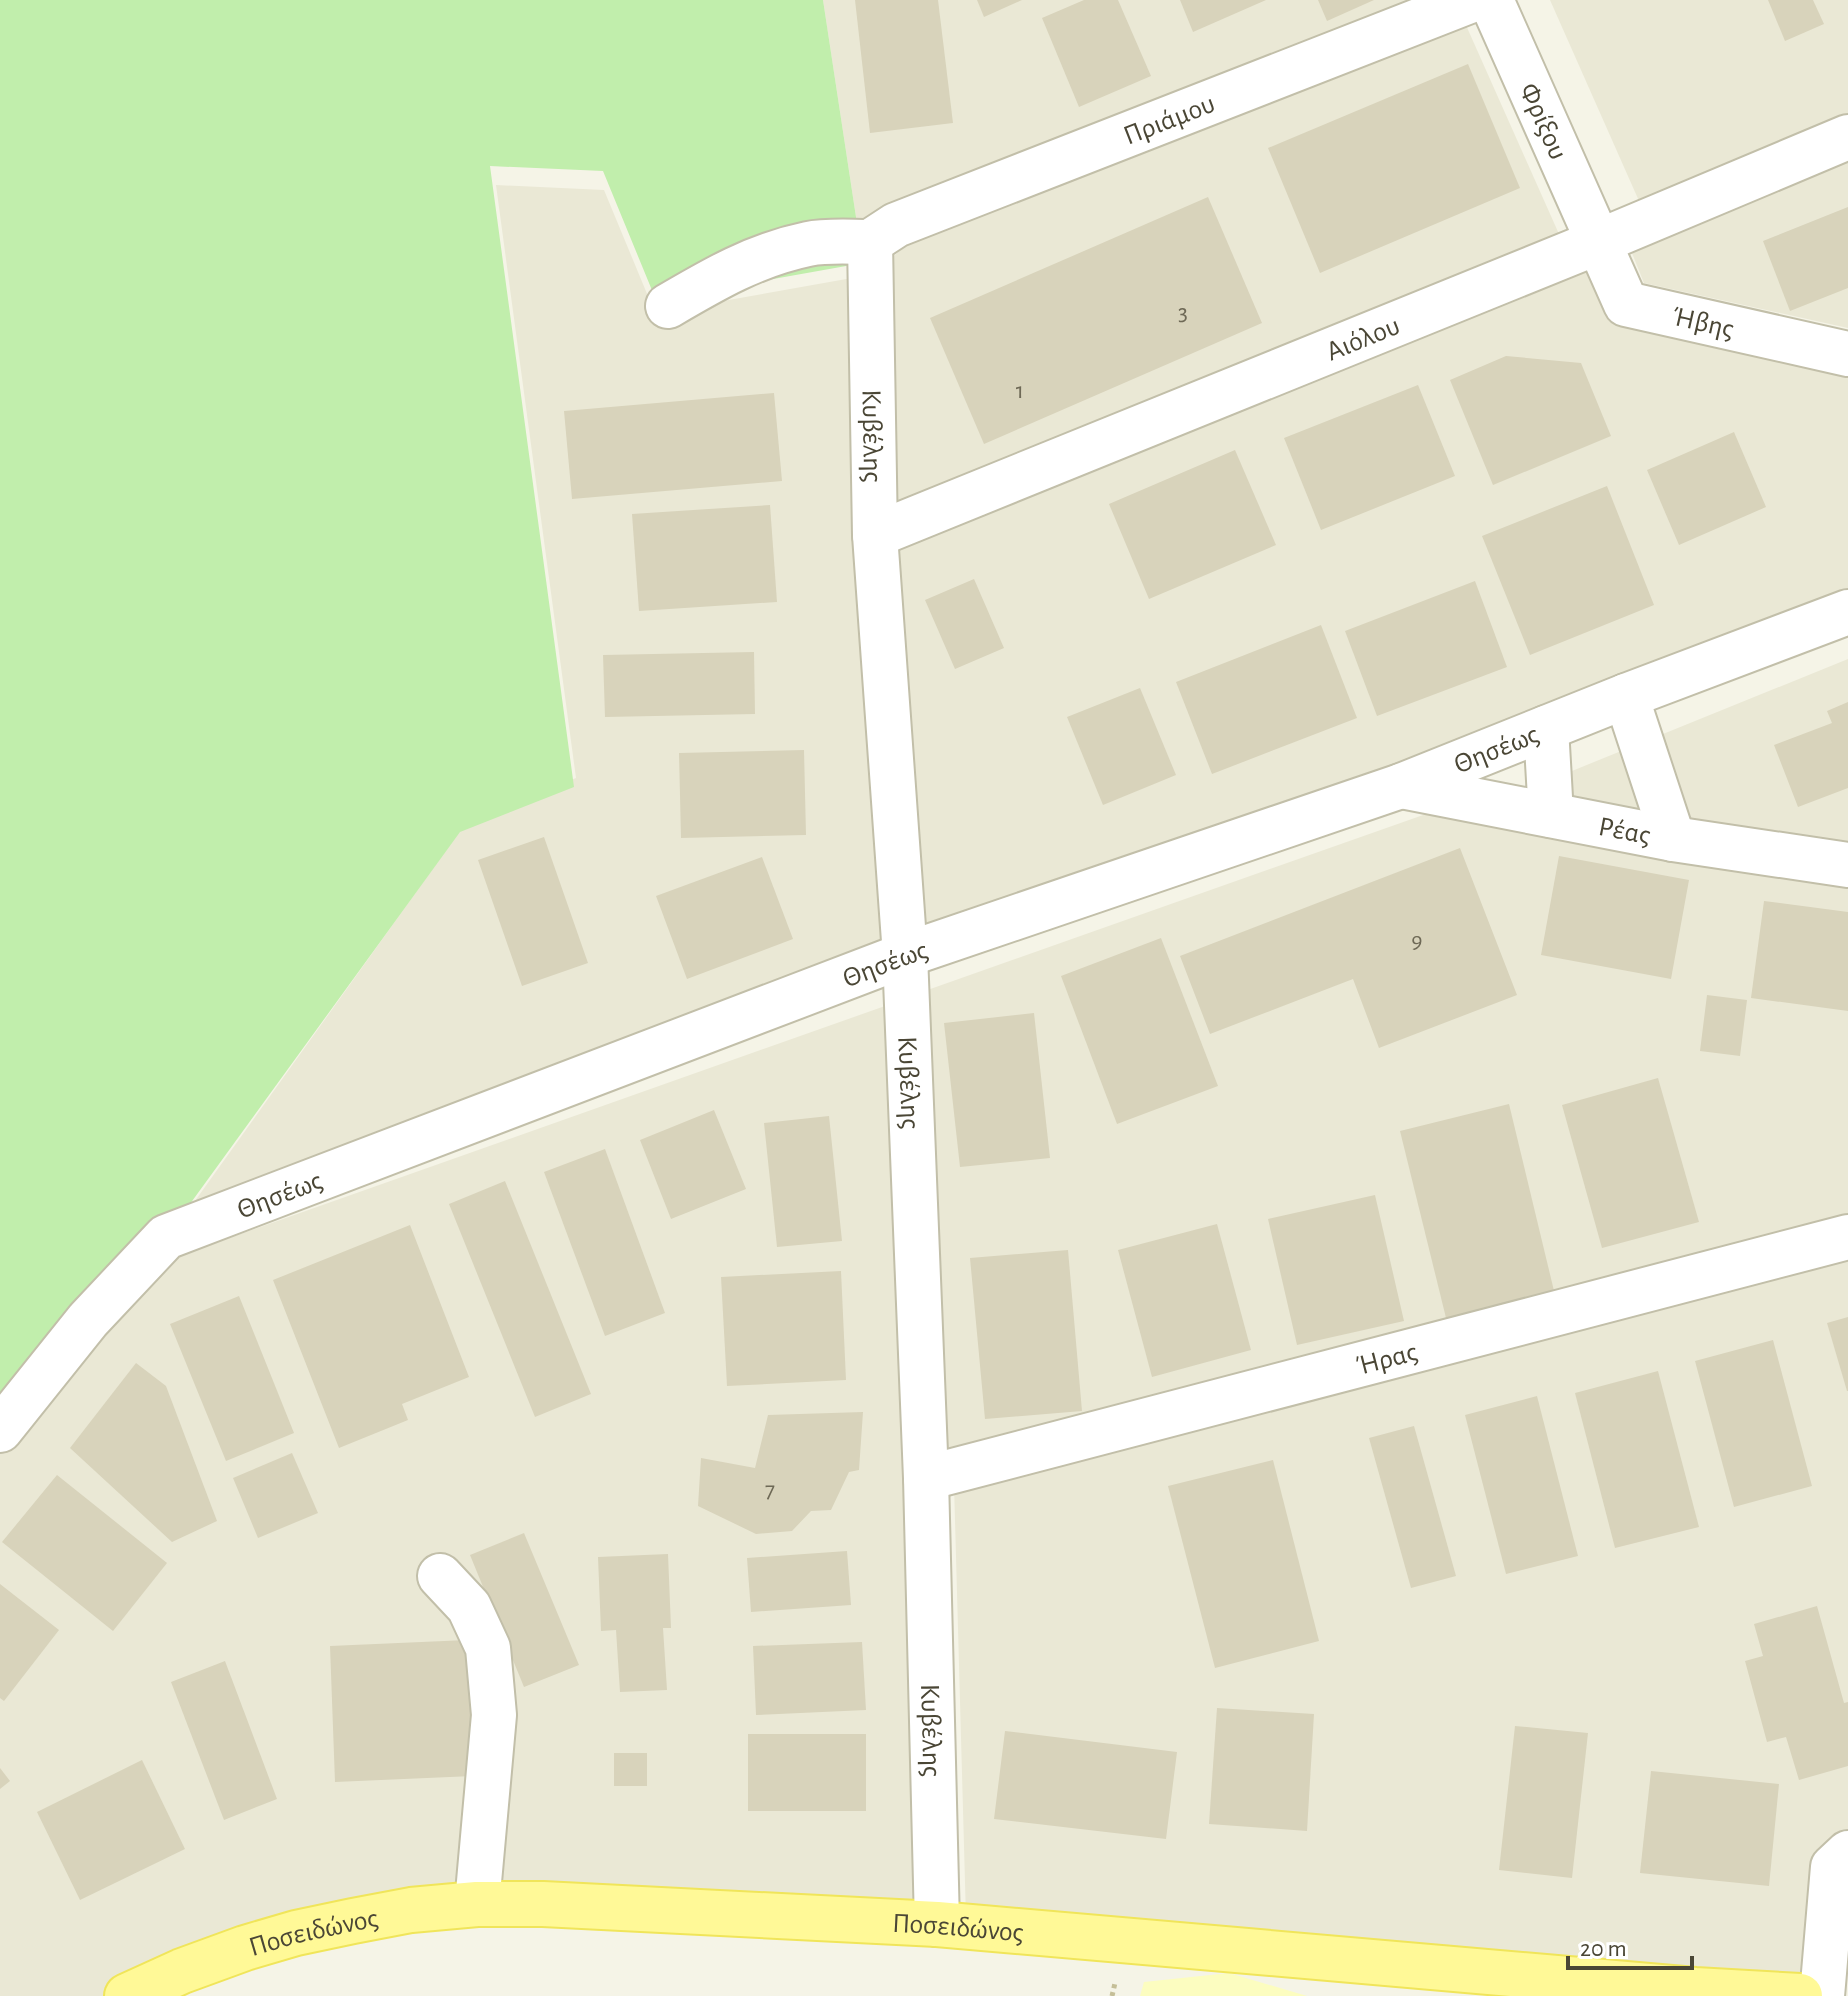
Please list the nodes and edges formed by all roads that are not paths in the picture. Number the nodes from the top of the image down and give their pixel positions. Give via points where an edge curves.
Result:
1 (1472, 0) edge
2 (1491, 0) edge
3 (1848, 137) edge
4 (870, 242) junction
5 (1598, 242) junction
6 (668, 306) dead end
7 (1848, 354) edge
8 (875, 535) junction
9 (1848, 612) edge
10 (1626, 696) junction
11 (1546, 728) junction
12 (1401, 786) junction
13 (1551, 815) junction
14 (1673, 839) junction
15 (1848, 865) edge
16 (905, 955) junction
17 (1848, 1237) edge
18 (0, 1430) edge
19 (926, 1478) junction
20 (440, 1576) dead end
21 (1848, 1853) edge
22 (477, 1904) junction
23 (937, 1924) junction
24 (127, 1996) edge
25 (1800, 1996) edge
26 (1822, 1996) edge

1 - 4 street, Πριάμου via 896,225
2 - 5 street, Φρίξου
3 - 5 street, Αιόλου
4 - 6 street via 811,243 755,259
4 - 8 street, Κυβέλης
5 - 7 street, Ήβης via 1626,304
5 - 8 street, Αιόλου
8 - 16 street, Κυβέλης
9 - 10 street, Θησέως
10 - 11 street, Θησέως
10 - 14 street
11 - 12 street, Θησέως
11 - 13 street
12 - 13 street, Ρέας
12 - 16 street, Θησέως
13 - 14 street, Ρέας
14 - 15 street, Ρέας
16 - 18 street, Θησέως via 166,1237 88,1320
16 - 19 street, Κυβέλης
17 - 19 street, Ήρας
19 - 23 street, Κυβέλης
20 - 22 street via 469,1607 488,1648 494,1715
21 - 26 street via 1833,1867
22 - 23 main road, Ποσειδώνος
22 - 24 main road, Ποσειδώνος via 411,1910 296,1933 195,1966
23 - 25 main road, Ποσειδώνος

